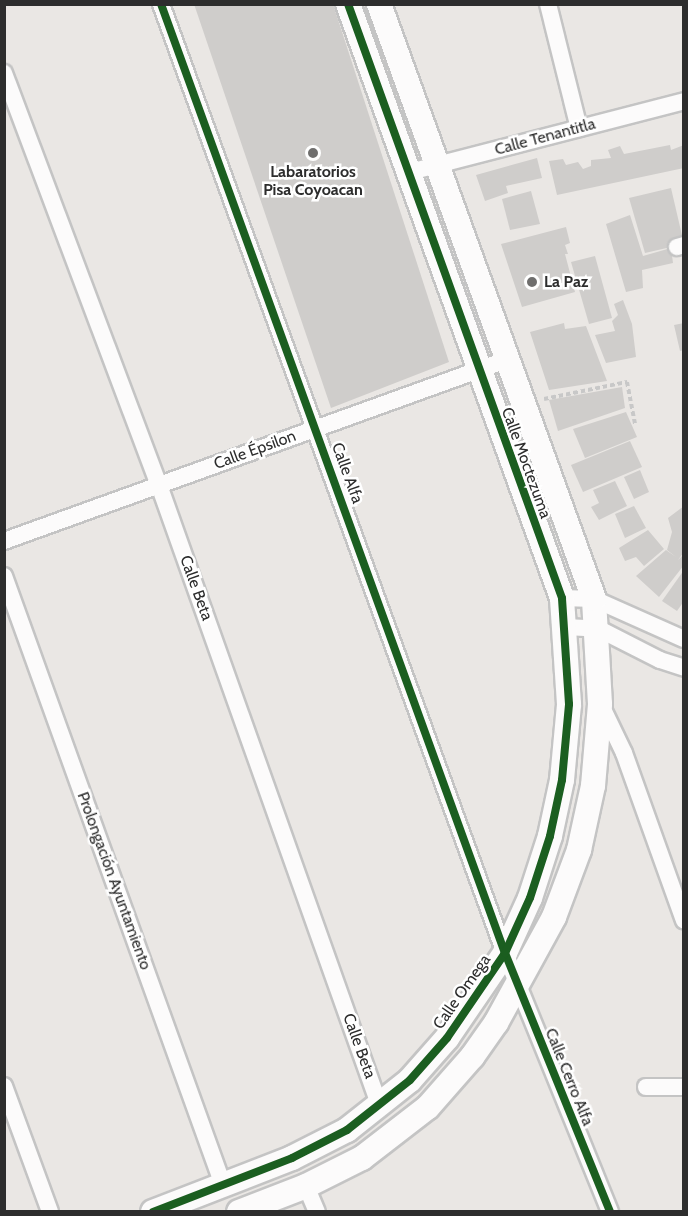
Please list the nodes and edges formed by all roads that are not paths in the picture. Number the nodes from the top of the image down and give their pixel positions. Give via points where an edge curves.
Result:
1 (161, 4) edge
2 (348, 4) edge
3 (379, 4) edge
4 (548, 4) edge
5 (4, 73) edge
6 (684, 102) edge
7 (579, 128) junction
8 (436, 166) junction
9 (406, 173) junction
10 (506, 360) junction
11 (478, 370) junction
12 (317, 428) junction
13 (159, 485) junction
14 (4, 541) edge
15 (4, 576) edge
16 (562, 598) junction
17 (594, 599) junction
18 (566, 627) junction
19 (599, 629) junction
20 (684, 639) edge
21 (684, 668) edge
22 (600, 704) junction
23 (684, 921) edge
24 (505, 953) junction
25 (518, 986) junction
26 (4, 1086) edge
27 (646, 1087) dead end
28 (684, 1087) edge
29 (380, 1107) junction
30 (223, 1185) junction
31 (306, 1186) junction
32 (50, 1212) edge
33 (153, 1212) edge
34 (239, 1212) edge
35 (317, 1212) edge
36 (610, 1212) edge

1 - 12 street, Calle Alfa
2 - 9 street, Calle Moctezuma
3 - 8 street, Calle Moctezuma
4 - 7 street
5 - 13 street, Calle Beta
6 - 7 street, Calle Tenantitla
7 - 8 street, Calle Tenantitla
8 - 9 street, Calle Tenantitla
8 - 10 street, Calle Moctezuma
9 - 11 street, Calle Moctezuma
10 - 11 street, Calle Épsilon
10 - 17 street, Calle Moctezuma
11 - 12 street, Calle Épsilon
11 - 16 street, Calle Moctezuma
12 - 13 street, Calle Épsilon
12 - 24 street, Calle Alfa
13 - 14 street, Calle Épsilon
13 - 29 street, Calle Beta
15 - 30 street, Prolongación Ayuntamiento
16 - 17 street
16 - 18 street, Calle Moctezuma
17 - 19 street, Calle Moctezuma
17 - 20 street
18 - 19 street
18 - 24 street, Calle Omega via 568,704 562,780 544,857
19 - 21 street
19 - 22 street
22 - 23 street via 624,753
22 - 25 street via 593,786 579,850 554,917
24 - 25 street, Calle Cerro Alfa
24 - 29 street, Calle Omega via 447,1038
25 - 31 street via 472,1057 428,1107 362,1158
25 - 36 street, Calle Cerro Alfa
26 - 32 street
27 - 28 street
29 - 30 street, Calle Omega via 347,1130 292,1158
30 - 33 street, Calle Omega
31 - 34 street
31 - 35 street

